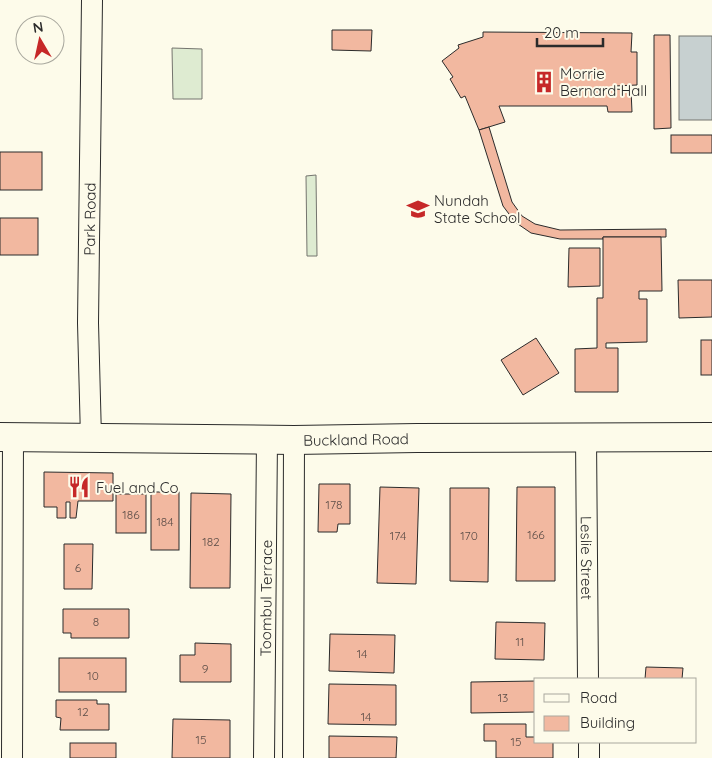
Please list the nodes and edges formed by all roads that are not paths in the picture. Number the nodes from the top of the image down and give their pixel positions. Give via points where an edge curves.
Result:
1 (92, 0) edge
2 (6, 437) edge
3 (586, 437) junction
4 (712, 437) edge
5 (91, 438) junction
6 (267, 439) junction
7 (294, 440) junction
8 (588, 678) edge
9 (589, 743) edge
10 (12, 758) edge
11 (264, 758) edge
12 (293, 758) edge
13 (589, 758) edge

1 - 5 street, Park Road via 88,323
2 - 5 street, Buckland Road
2 - 10 street
3 - 4 street, Buckland Road
3 - 7 street, Buckland Road
3 - 8 street, Leslie Street
5 - 6 street, Buckland Road
6 - 7 street, Buckland Road
6 - 11 street, Toombul Terrace
7 - 12 street, Toombul Terrace
9 - 13 street

